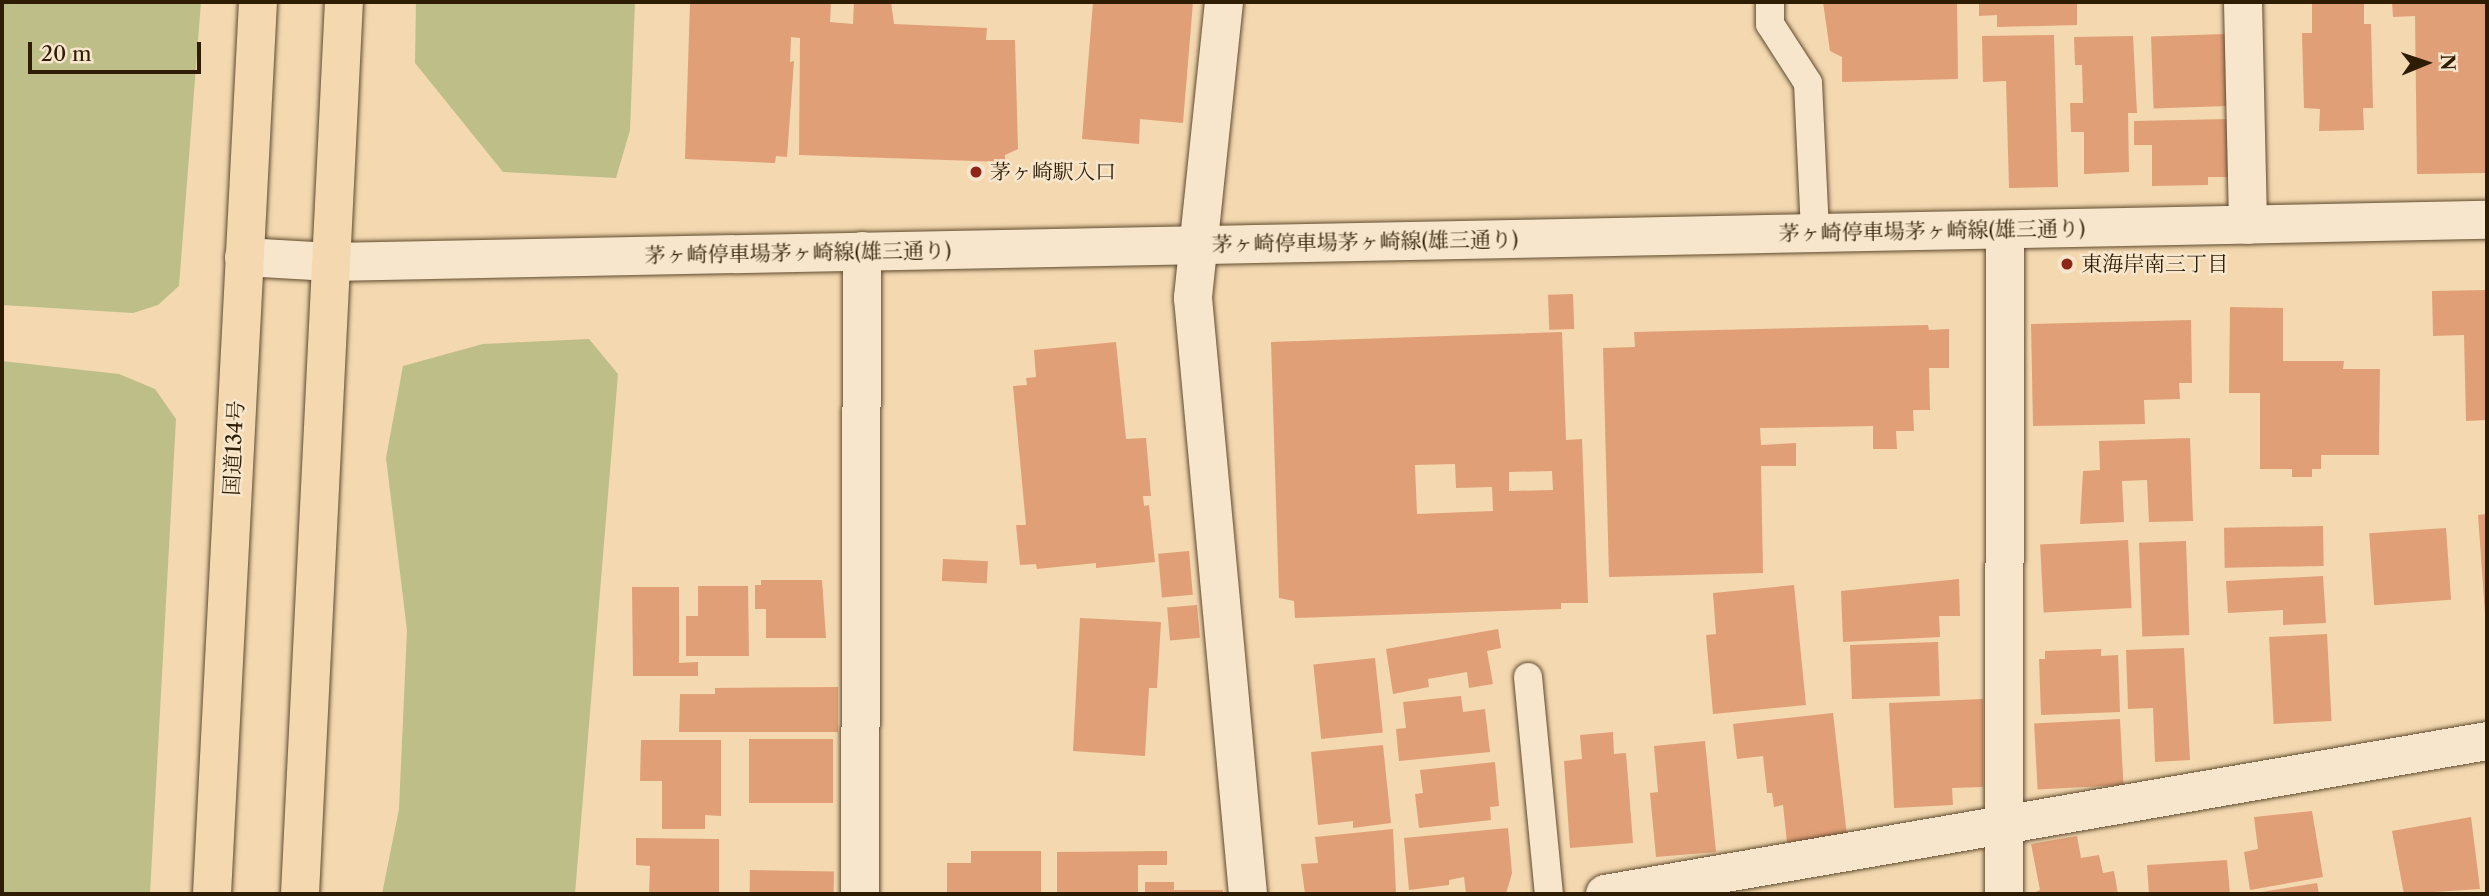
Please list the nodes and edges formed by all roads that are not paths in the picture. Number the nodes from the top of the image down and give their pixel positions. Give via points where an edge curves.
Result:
1 (257, 2) edge
2 (344, 2) edge
3 (1224, 2) edge
4 (1770, 2) edge
5 (2243, 2) edge
6 (2487, 220) edge
7 (2248, 225) junction
8 (2005, 230) junction
9 (1815, 233) junction
10 (1200, 245) junction
11 (862, 251) junction
12 (244, 257) junction
13 (331, 262) junction
14 (1528, 677) dead end
15 (2487, 741) edge
16 (2003, 825) junction
17 (212, 894) edge
18 (300, 894) edge
19 (860, 894) edge
20 (1248, 894) edge
21 (1549, 894) edge
22 (1605, 894) edge
23 (2004, 894) edge

1 - 12 highway, 国道134号
2 - 13 highway
3 - 10 street
4 - 9 lane via 1770,24 1808,83
5 - 7 street
6 - 7 street, 茅ヶ崎停車場茅ヶ崎線(雄三通り)
7 - 8 street, 茅ヶ崎停車場茅ヶ崎線(雄三通り)
8 - 9 street, 茅ヶ崎停車場茅ヶ崎線(雄三通り)
8 - 16 street
9 - 10 street, 茅ヶ崎停車場茅ヶ崎線(雄三通り)
10 - 11 street, 茅ヶ崎停車場茅ヶ崎線(雄三通り)
10 - 20 street via 1193,298
11 - 13 street, 茅ヶ崎停車場茅ヶ崎線(雄三通り)
11 - 19 street
12 - 13 street, 茅ヶ崎停車場茅ヶ崎線(雄三通り)
12 - 17 highway, 国道134号
13 - 18 highway
14 - 21 lane
15 - 16 street
16 - 22 street
16 - 23 street

